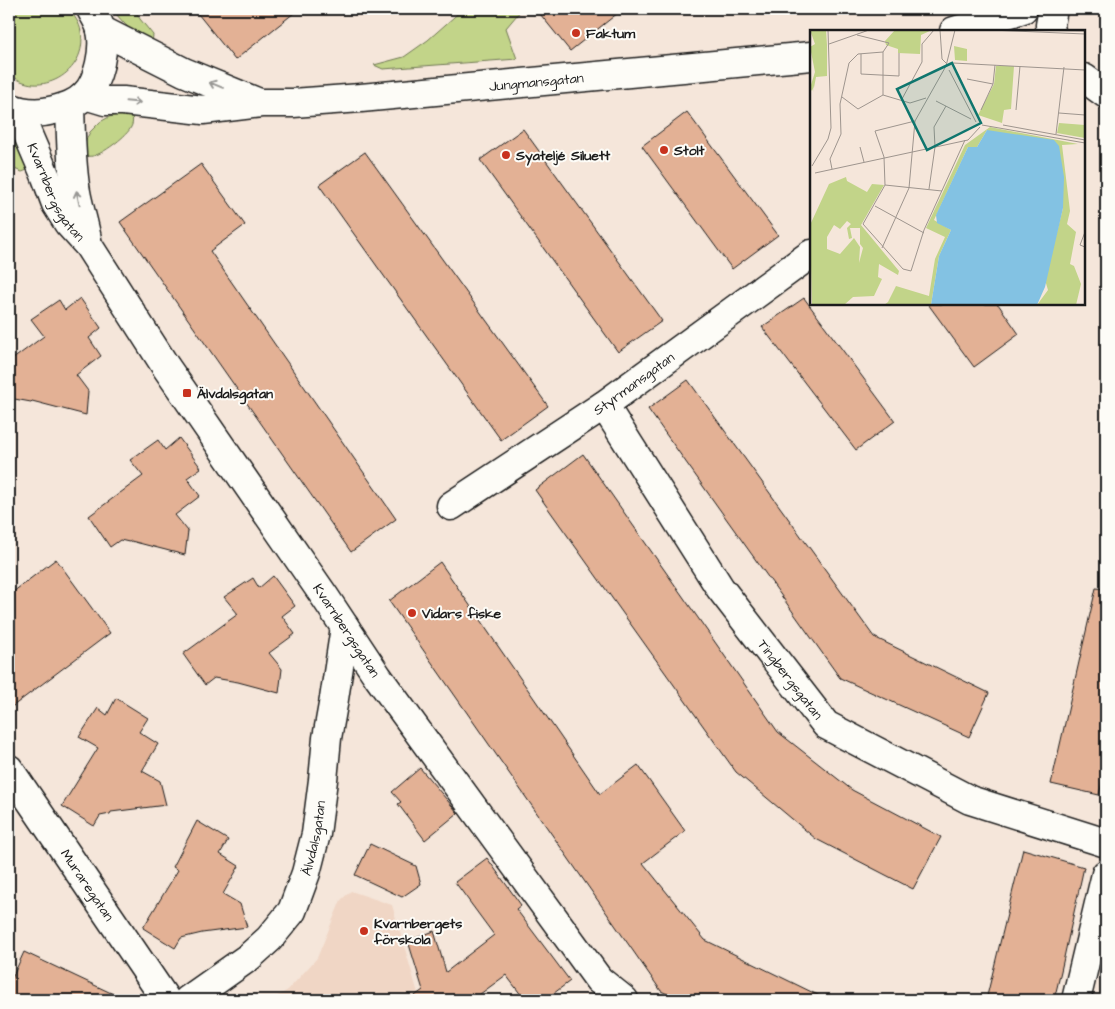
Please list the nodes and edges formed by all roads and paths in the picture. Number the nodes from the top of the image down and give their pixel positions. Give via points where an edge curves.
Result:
1 (1023, 9) edge
2 (1053, 9) edge
3 (96, 19) edge
4 (957, 30) edge
5 (1051, 30) edge
6 (810, 56) edge
7 (1085, 78) edge
8 (1085, 79) edge
9 (1106, 81) edge
10 (1106, 94) edge
11 (78, 100) junction
12 (261, 103) junction
13 (11, 108) edge
14 (88, 245) junction
15 (810, 255) edge
16 (604, 405) junction
17 (451, 506) dead end
18 (345, 627) junction
19 (9, 769) edge
20 (1106, 843) edge
21 (1106, 874) edge
22 (597, 990) edge
23 (166, 1000) edge
24 (188, 1000) edge
25 (624, 1000) edge
26 (1076, 1000) edge

1 - 4 street
2 - 5 street
3 - 11 street via 102,47 101,62 96,78
12 -> 3 street, Jungmansgatan via 184,72
6 - 12 street, Jungmansgatan via 361,98
7 - 9 street
8 - 10 street
11 -> 12 street, Jungmansgatan via 130,101 203,110
11 - 13 street via 42,113
14 -> 11 street, Kvarnbergsgatan via 76,196 74,172
13 - 14 street, Kvarnbergsgatan via 25,128 56,204
14 - 18 street, Kvarnbergsgatan via 166,367
15 - 16 street, Styrmansgatan
16 - 17 street, Styrmansgatan
16 - 20 street, Tingbergsgatan via 720,588 826,725 970,800
18 - 22 street, Kvarnbergsgatan
18 - 24 street, Älvdalsgatan via 316,834 292,910 269,939
19 - 23 street, Muraregatan
21 - 26 street
22 - 25 street, Kvarnbergsgatan

